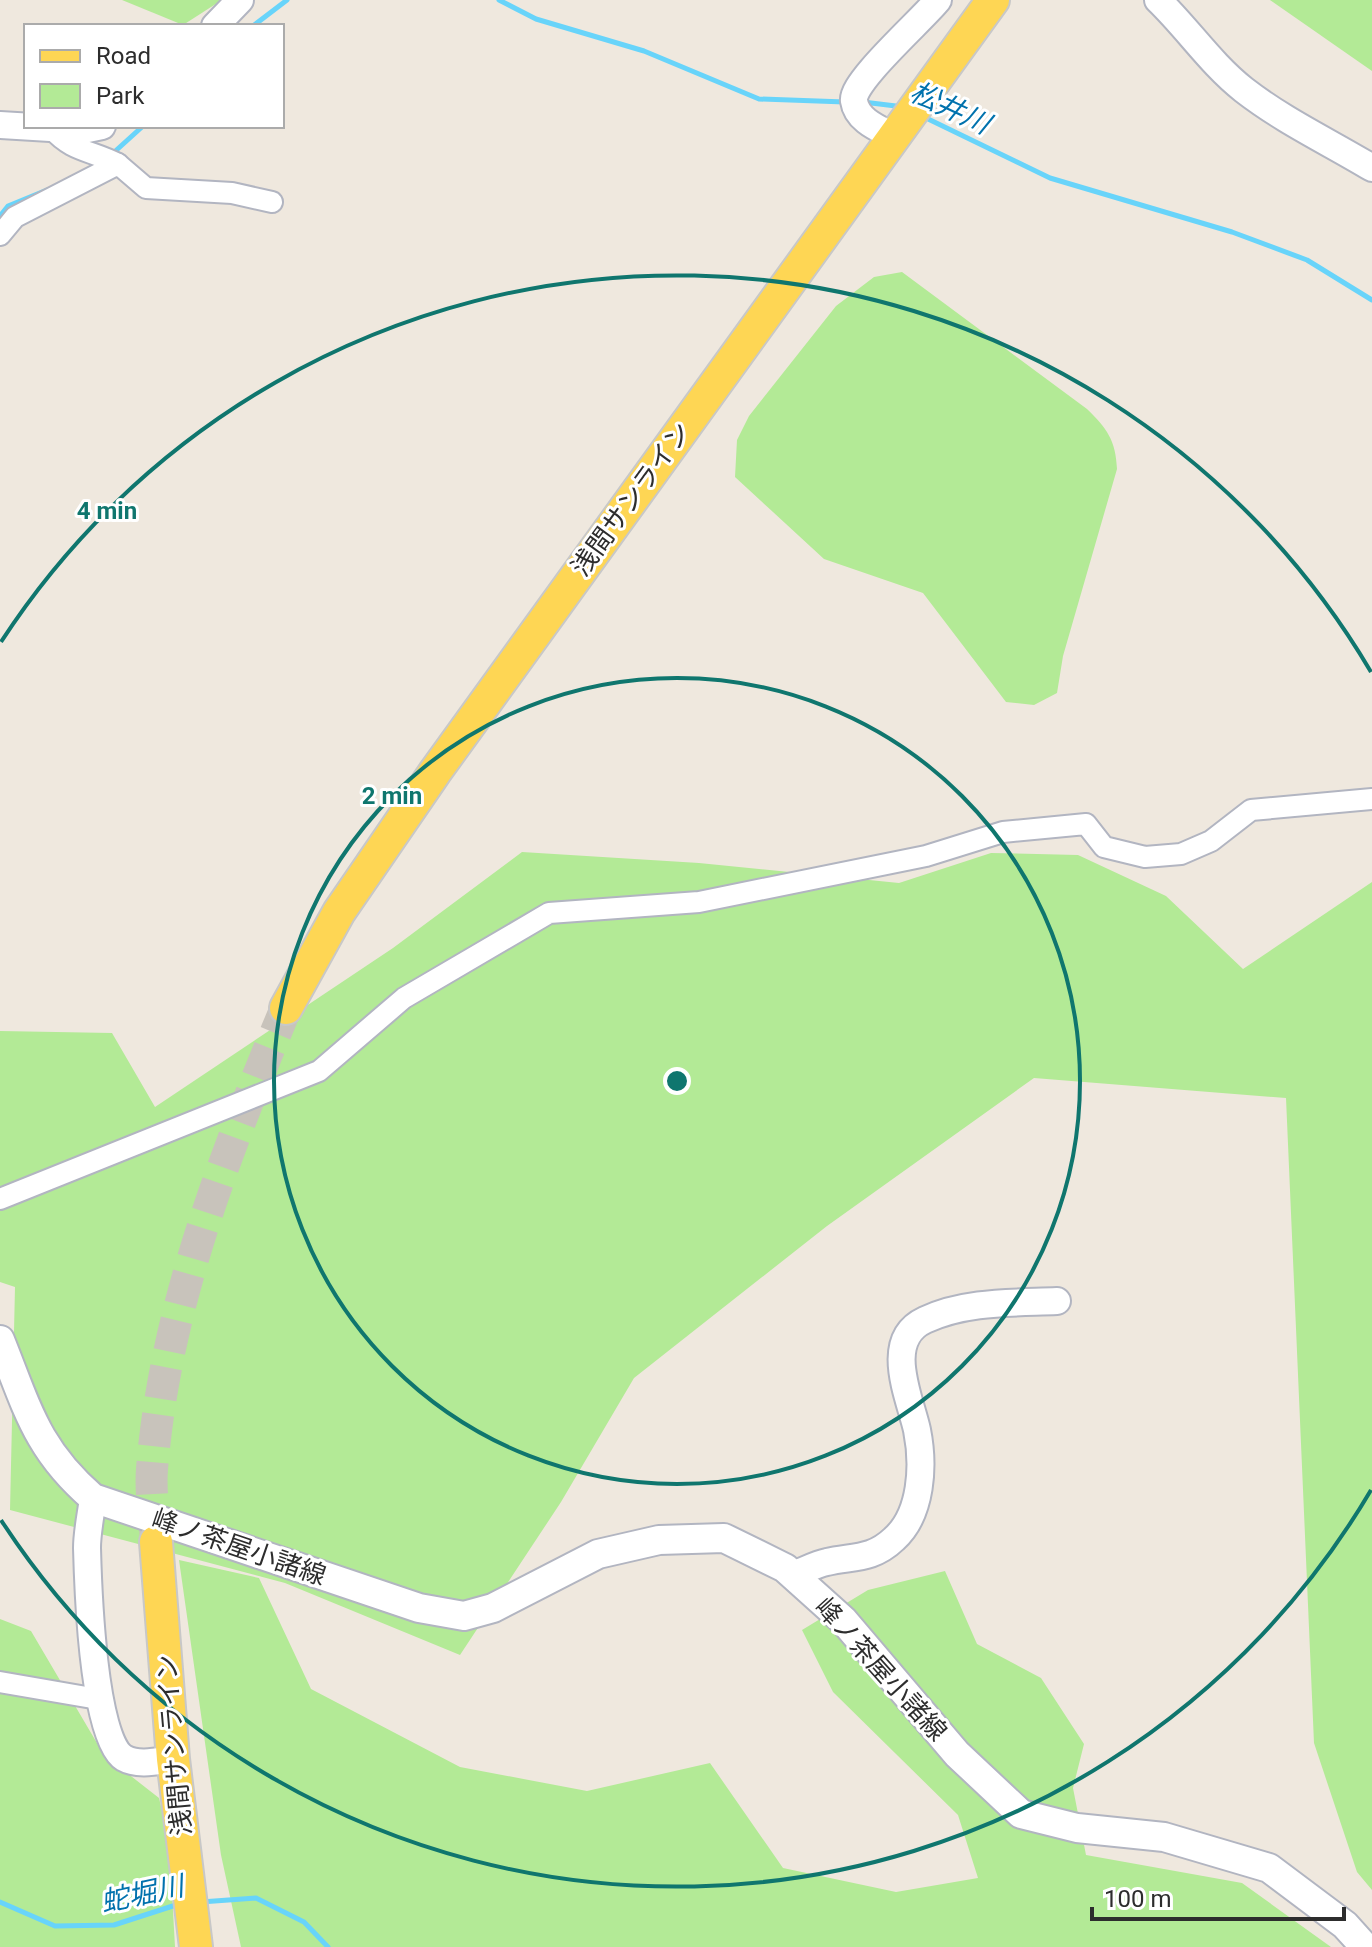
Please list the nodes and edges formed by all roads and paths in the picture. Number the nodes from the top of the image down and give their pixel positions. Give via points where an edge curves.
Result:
1 (240, 0) edge
2 (938, 0) edge
3 (993, 0) edge
4 (1158, 0) edge
5 (217, 24) edge
6 (0, 125) edge
7 (24, 127) edge
8 (39, 128) edge
9 (69, 128) edge
10 (52, 129) junction
11 (895, 137) junction
12 (118, 164) junction
13 (1372, 168) edge
14 (272, 202) dead end
15 (0, 235) edge
16 (1372, 799) edge
17 (286, 1008) tunnel mouth
18 (0, 1199) edge
19 (1057, 1301) dead end
20 (0, 1340) edge
21 (93, 1498) junction
22 (156, 1542) tunnel mouth
23 (793, 1575) junction
24 (0, 1682) edge
25 (98, 1699) junction
26 (173, 1759) junction
27 (196, 1947) edge
28 (1365, 1947) edge

1 - 5 street
2 - 11 street via 868,73 853,96 867,122
3 - 11 main road, 浅間サンライン
4 - 13 street via 1243,89
6 - 7 street
8 - 10 street
9 - 10 street
10 - 12 street via 67,146
11 - 17 main road, 浅間サンライン via 444,758 339,912
12 - 14 street via 146,188 232,193
12 - 15 street via 15,217
16 - 18 street via 1251,810 1211,841 1181,854 1145,857 1104,847 1086,824 1003,832 926,856 699,902 549,913 404,998 319,1071
19 - 23 street via 972,1306 916,1326 902,1350 903,1382 917,1432 915,1506 897,1537 880,1550
20 - 21 main road, 峰ノ茶屋小諸線 via 40,1442
21 - 23 main road, 峰ノ茶屋小諸線 via 419,1608 464,1616 493,1608 598,1554 659,1540 724,1538
21 - 25 street via 87,1545
22 - 26 main road, 浅間サンライン
23 - 28 main road, 峰ノ茶屋小諸線 via 844,1621 957,1754 1021,1814 1077,1828 1164,1837 1269,1868 1345,1925
24 - 25 street
25 - 26 street via 114,1750 126,1760
26 - 27 main road, 浅間サンライン

